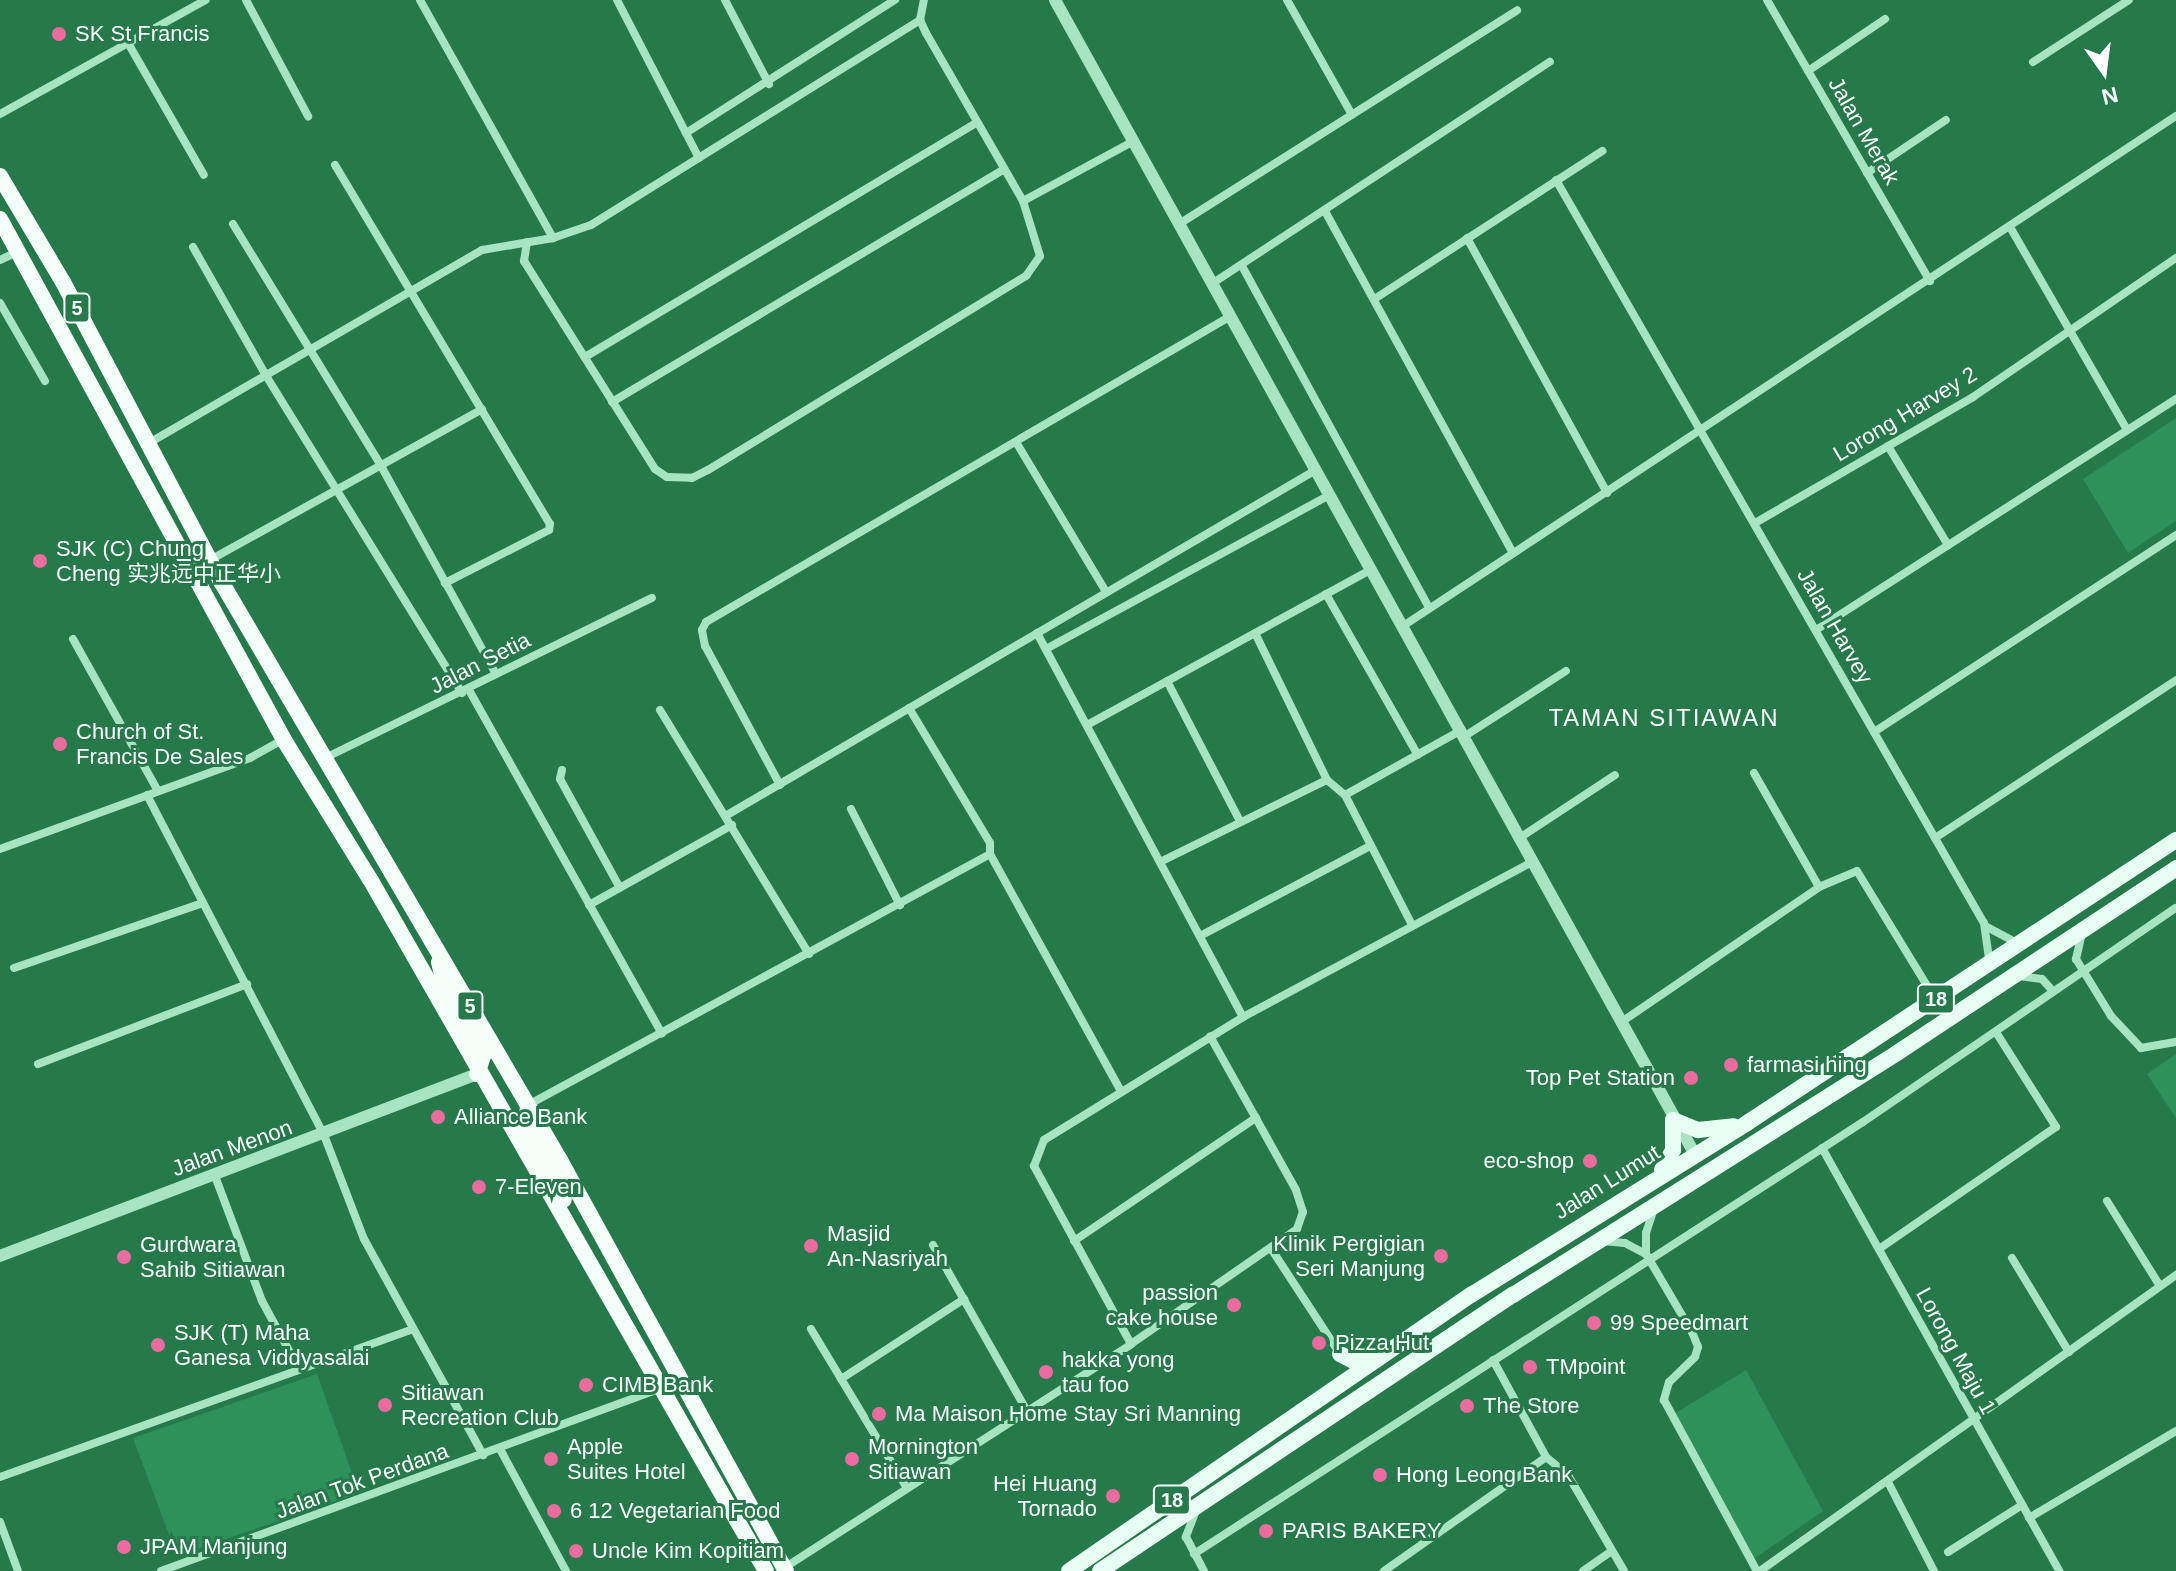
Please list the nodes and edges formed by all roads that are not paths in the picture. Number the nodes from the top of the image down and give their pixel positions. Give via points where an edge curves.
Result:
1 (206, 0) edge
2 (246, 0) edge
3 (420, 0) edge
4 (617, 0) edge
5 (725, 0) edge
6 (895, 0) edge
7 (924, 0) edge
8 (1055, 0) edge
9 (1287, 0) edge
10 (1767, 0) edge
11 (2129, 0) edge
12 (1517, 10) dead end
13 (1885, 19) dead end
14 (920, 20) junction
15 (128, 43) junction
16 (1550, 62) dead end
17 (2033, 62) dead end
18 (1808, 71) junction
19 (769, 84) junction
20 (0, 114) edge
21 (1352, 115) junction
22 (308, 116) dead end
23 (2176, 116) edge
24 (1946, 120) dead end
25 (976, 123) junction
26 (686, 133) junction
27 (1132, 142) junction
28 (1602, 151) dead end
29 (699, 158) junction
30 (335, 165) dead end
31 (1004, 169) junction
32 (1867, 173) junction
33 (204, 175) dead end
34 (0, 176) edge
35 (1556, 180) junction
36 (0, 191) edge
37 (1023, 201) junction
38 (1326, 213) junction
39 (0, 219) edge
40 (233, 224) dead end
41 (1179, 224) junction
42 (2010, 227) junction
43 (553, 238) junction
44 (1467, 238) junction
45 (527, 242) junction
46 (193, 247) dead end
47 (17, 252) junction
48 (2176, 258) edge
49 (0, 260) edge
50 (1242, 266) junction
51 (1930, 281) junction
52 (63, 282) junction
53 (1213, 283) junction
54 (413, 291) junction
55 (1376, 298) junction
56 (0, 303) edge
57 (1229, 317) junction
58 (2069, 331) junction
59 (307, 350) junction
60 (585, 357) junction
61 (265, 374) junction
62 (45, 381) dead end
63 (2176, 399) edge
64 (612, 402) junction
65 (482, 409) junction
66 (106, 416) junction
67 (2127, 430) junction
68 (1703, 432) junction
69 (1016, 442) junction
70 (149, 443) junction
71 (1888, 446) junction
72 (380, 464) junction
73 (1314, 471) junction
74 (334, 488) junction
75 (1607, 493) junction
76 (1328, 496) junction
77 (1755, 523) junction
78 (2176, 535) edge
79 (1948, 545) junction
80 (1513, 553) junction
81 (209, 560) junction
82 (1370, 570) junction
83 (195, 575) junction
84 (222, 583) junction
85 (445, 583) junction
86 (1106, 592) junction
87 (1326, 594) junction
88 (652, 598) dead end
89 (1429, 608) junction
90 (1403, 626) junction
91 (1816, 630) junction
92 (1037, 633) junction
93 (1255, 633) junction
94 (73, 639) dead end
95 (1046, 649) junction
96 (1566, 671) dead end
97 (496, 674) junction
98 (2176, 680) edge
99 (1167, 681) junction
100 (465, 692) junction
101 (909, 708) junction
102 (660, 710) dead end
103 (1087, 725) junction
104 (1874, 732) junction
105 (1463, 733) junction
106 (284, 740) junction
107 (1418, 755) junction
108 (324, 759) junction
109 (562, 770) dead end
110 (1754, 773) dead end
111 (1615, 775) dead end
112 (1327, 780) junction
113 (780, 785) junction
114 (158, 791) junction
115 (147, 795) junction
116 (1345, 795) junction
117 (851, 809) dead end
118 (727, 815) junction
119 (1240, 821) junction
120 (732, 825) junction
121 (1935, 838) junction
122 (1517, 840) junction
123 (2176, 840) edge
124 (1368, 847) junction
125 (0, 849) edge
126 (990, 854) junction
127 (1160, 862) junction
128 (1530, 863) junction
129 (2176, 868) edge
130 (370, 879) junction
131 (1819, 887) junction
132 (620, 888) junction
133 (203, 903) junction
134 (589, 905) junction
135 (900, 905) junction
136 (2176, 908) edge
137 (1984, 923) junction
138 (1412, 925) junction
139 (2084, 929) junction
140 (1200, 936) junction
141 (2023, 943) junction
142 (436, 948) junction
143 (809, 954) junction
144 (14, 968) dead end
145 (1985, 968) junction
146 (2080, 971) junction
147 (2013, 976) junction
148 (247, 984) junction
149 (2052, 990) junction
150 (1935, 1000) junction
151 (1243, 1017) junction
152 (1620, 1023) junction
153 (1996, 1032) junction
154 (662, 1034) junction
155 (1210, 1036) junction
156 (2176, 1042) edge
157 (38, 1064) dead end
158 (477, 1074) junction
159 (1121, 1091) junction
160 (528, 1106) junction
161 (1256, 1118) junction
162 (1673, 1120) junction
163 (1747, 1123) junction
164 (324, 1135) junction
165 (1822, 1148) junction
166 (1694, 1153) junction
167 (1741, 1153) junction
168 (1659, 1175) junction
169 (215, 1176) junction
170 (1673, 1195) junction
171 (2107, 1201) dead end
172 (1656, 1204) junction
173 (1074, 1241) junction
174 (1597, 1241) junction
175 (933, 1245) dead end
176 (1879, 1249) junction
177 (1272, 1250) junction
178 (0, 1256) edge
179 (1648, 1257) junction
180 (2012, 1258) dead end
181 (598, 1274) junction
182 (1545, 1275) junction
183 (2176, 1275) edge
184 (1500, 1277) junction
185 (2160, 1286) junction
186 (964, 1299) junction
187 (1438, 1317) junction
188 (1481, 1318) junction
189 (413, 1329) junction
190 (811, 1329) dead end
191 (1131, 1344) junction
192 (2069, 1352) junction
193 (1340, 1354) junction
194 (1376, 1360) junction
195 (1493, 1360) junction
196 (299, 1369) junction
197 (841, 1379) junction
198 (663, 1388) junction
199 (1336, 1388) junction
200 (1027, 1411) junction
201 (1974, 1419) junction
202 (2176, 1431) edge
203 (500, 1449) junction
204 (483, 1455) junction
205 (1546, 1457) junction
206 (0, 1477) edge
207 (1888, 1482) junction
208 (907, 1488) junction
209 (1203, 1503) junction
210 (2022, 1505) junction
211 (2029, 1518) junction
212 (0, 1522) edge
213 (1612, 1551) junction
214 (1948, 1552) dead end
215 (1194, 1554) junction
216 (174, 1569) edge
217 (785, 1569) edge
218 (18, 1571) edge
219 (161, 1571) edge
220 (566, 1571) edge
221 (766, 1571) edge
222 (1069, 1571) edge
223 (1100, 1571) edge
224 (1204, 1571) edge
225 (1384, 1571) edge
226 (1583, 1571) edge
227 (1624, 1571) edge
228 (1759, 1571) edge
229 (1934, 1571) edge
230 (2059, 1571) edge

1 - 15 street
2 - 22 street
3 - 43 street
4 - 26 street
5 - 19 street
6 - 19 street
7 - 14 street
8 - 27 street
9 - 21 street
10 - 18 street, Jalan Merak
11 - 17 street
12 - 21 street
13 - 18 street
14 - 25 street
14 - 29 street
15 - 20 street
15 - 33 street
16 - 38 street
18 - 32 street, Jalan Merak
19 - 26 street
21 - 41 street
23 - 42 street
24 - 32 street
25 - 31 street
25 - 60 street
26 - 29 street
27 - 37 street
27 - 41 street
28 - 35 street
29 - 43 street via 591,225
30 - 54 street
31 - 37 street
31 - 64 street
32 - 51 street, Jalan Merak
34 - 52 highway, 5
35 - 44 street
35 - 68 street, Jalan Harvey
36 - 47 highway via 21,243
37 - 64 street via 1040,256 1026,276 692,478 667,477 655,469
38 - 50 street
38 - 55 street
39 - 47 highway, 5
40 - 59 street
41 - 53 street
42 - 51 street
42 - 58 street
43 - 45 street
44 - 55 street
44 - 75 street
45 - 54 street via 482,250
45 - 60 street via 524,261
46 - 61 street
47 - 49 street
47 - 66 highway, 5
48 - 58 street, Lorong Harvey 2
50 - 53 street
50 - 89 street
51 - 68 street
52 - 66 highway via 73,320 113,395 115,403
52 - 70 highway, 5
53 - 57 street
54 - 59 street
54 - 65 street
55 - 80 street
56 - 62 street
57 - 69 street
57 - 73 street
58 - 67 street
58 - 71 street, Lorong Harvey 2 via 1973,397
59 - 61 street
59 - 72 street
60 - 64 street
61 - 70 street
61 - 74 street
63 - 67 street
65 - 72 street
65 - 85 street via 550,528
66 - 83 highway, 5
67 - 79 street
68 - 75 street
68 - 77 street, Jalan Harvey
69 - 86 street
69 - 113 street via 706,622 705,646
70 - 81 highway, 5
70 - 83 highway via 144,463 191,546
71 - 77 street, Lorong Harvey 2
71 - 79 street
72 - 74 street
72 - 85 street
73 - 76 street
73 - 86 street
74 - 81 street
74 - 100 street
75 - 80 street
76 - 82 street
76 - 95 street
77 - 91 street, Jalan Harvey
78 - 104 street
79 - 91 street
80 - 89 street
81 - 84 highway, 5
82 - 87 street
82 - 90 street
83 - 106 highway, 5
84 - 106 highway via 290,721
84 - 108 highway, 5
85 - 97 street
86 - 92 street
87 - 93 street
87 - 107 street
88 - 97 street, Jalan Setia
89 - 90 street
90 - 105 street
91 - 104 street, Jalan Harvey
92 - 95 street
92 - 101 street
93 - 99 street
93 - 112 street
94 - 114 street
95 - 103 street
96 - 105 street
97 - 100 street, Jalan Setia
98 - 121 street
99 - 103 street
99 - 119 street
100 - 108 street, Jalan Setia
100 - 134 street
101 - 113 street
101 - 126 street via 990,843
102 - 118 street
103 - 127 street
104 - 121 street, Jalan Harvey
105 - 107 street
105 - 122 street
106 - 114 street
106 - 130 highway, 5
107 - 116 street
108 - 130 highway via 319,777 360,845
108 - 142 highway, 5
109 - 132 street via 560,779
110 - 131 street
111 - 122 street
112 - 116 street
112 - 119 street
113 - 118 street
114 - 115 street
115 - 125 street
115 - 133 street
116 - 124 street
117 - 135 street
118 - 120 street
119 - 127 street
120 - 132 street
120 - 143 street
121 - 137 street, Jalan Harvey
122 - 128 street
123 - 141 main road, Jalan Lumut / 18
124 - 138 street
124 - 140 street
126 - 135 street
126 - 159 street
127 - 140 street
128 - 138 street
128 - 152 street
129 - 139 main road, Jalan Lumut / 18
130 - 158 highway, 5
131 - 150 street via 1848,872 1864,875
131 - 152 street
132 - 134 street
133 - 144 street
133 - 148 street
134 - 154 street
135 - 143 street
136 - 146 street
137 - 141 street via 2002,939
137 - 145 street via 1991,952
138 - 151 street
139 - 146 street via 2075,949
139 - 147 main road, Jalan Lumut / 18
140 - 151 street
141 - 145 main road, Jalan Lumut / 18
142 - 158 highway via 444,984 483,1056
142 - 160 highway, 5
143 - 154 street
145 - 150 main road, Jalan Lumut / 18
146 - 149 street
146 - 156 street via 2141,1048
147 - 149 street via 2042,979
147 - 167 main road, Jalan Lumut / 18
148 - 157 street
148 - 164 street
149 - 153 street
150 - 163 main road, Jalan Lumut / 18
151 - 155 street
152 - 162 street
153 - 165 street
153 - 176 street via 2056,1127
154 - 160 street
155 - 159 street
155 - 161 street
158 - 164 street, Jalan Menon
158 - 181 highway, 5
159 - 173 street via 1044,1140 1033,1157
160 - 181 highway via 526,1128
160 - 217 highway, 5
161 - 173 street
161 - 177 street via 1303,1212 1297,1229
162 - 163 main road via 1709,1131
162 - 166 street
162 - 168 main road via 1673,1150
163 - 166 main road, Jalan Lumut / 18
164 - 169 street, Jalan Menon
164 - 189 street via 364,1239
165 - 176 street, Lorong Maju 1
165 - 179 street
166 - 167 main road via 1715,1160
166 - 168 main road, Jalan Lumut / 18
166 - 170 main road via 1691,1169
167 - 170 main road, Jalan Lumut / 18
168 - 184 main road, Jalan Lumut / 18
169 - 178 street, Jalan Menon
169 - 196 street via 262,1301
170 - 172 main road, Jalan Lumut / 18
171 - 185 street
172 - 174 main road, Jalan Lumut / 18
172 - 179 street via 1646,1233
173 - 191 street
174 - 179 street via 1625,1243
174 - 182 main road, Jalan Lumut / 18
175 - 186 street
176 - 201 street, Lorong Maju 1
177 - 191 street
177 - 193 street
179 - 195 street
179 - 228 street via 1698,1347 1665,1392 1669,1417
180 - 192 street
181 - 198 highway, 5
182 - 184 main road via 1518,1286
182 - 188 main road, Jalan Lumut / 18
183 - 185 street
184 - 187 main road, Jalan Lumut / 18
185 - 192 street
186 - 197 street
186 - 200 street
187 - 188 main road via 1463,1309
187 - 194 main road, Jalan Lumut / 18
188 - 209 main road, Jalan Lumut / 18
189 - 196 street
189 - 204 street
190 - 197 street
191 - 200 street
192 - 201 street
193 - 194 main road via 1354,1361
193 - 199 main road via 1342,1373
194 - 199 main road, Jalan Lumut / 18
195 - 205 street
195 - 215 street
196 - 206 street
197 - 208 street
198 - 203 street, Jalan Tok Perdana
198 - 221 highway, 5
199 - 222 main road, Jalan Lumut / 18
200 - 208 street
201 - 207 street
201 - 210 street, Lorong Maju 1
202 - 211 street
203 - 204 street, Jalan Tok Perdana
203 - 220 street
204 - 216 street, Jalan Tok Perdana
205 - 213 street via 1568,1475
205 - 225 street
207 - 228 street
207 - 229 street
208 - 217 street
209 - 215 street via 1186,1537
209 - 223 main road, Jalan Lumut / 18
210 - 211 street, Lorong Maju 1
210 - 214 street
211 - 230 street, Lorong Maju 1
212 - 218 street
213 - 226 street
213 - 227 street
215 - 224 street
216 - 219 street, Jalan Tok Perdana

